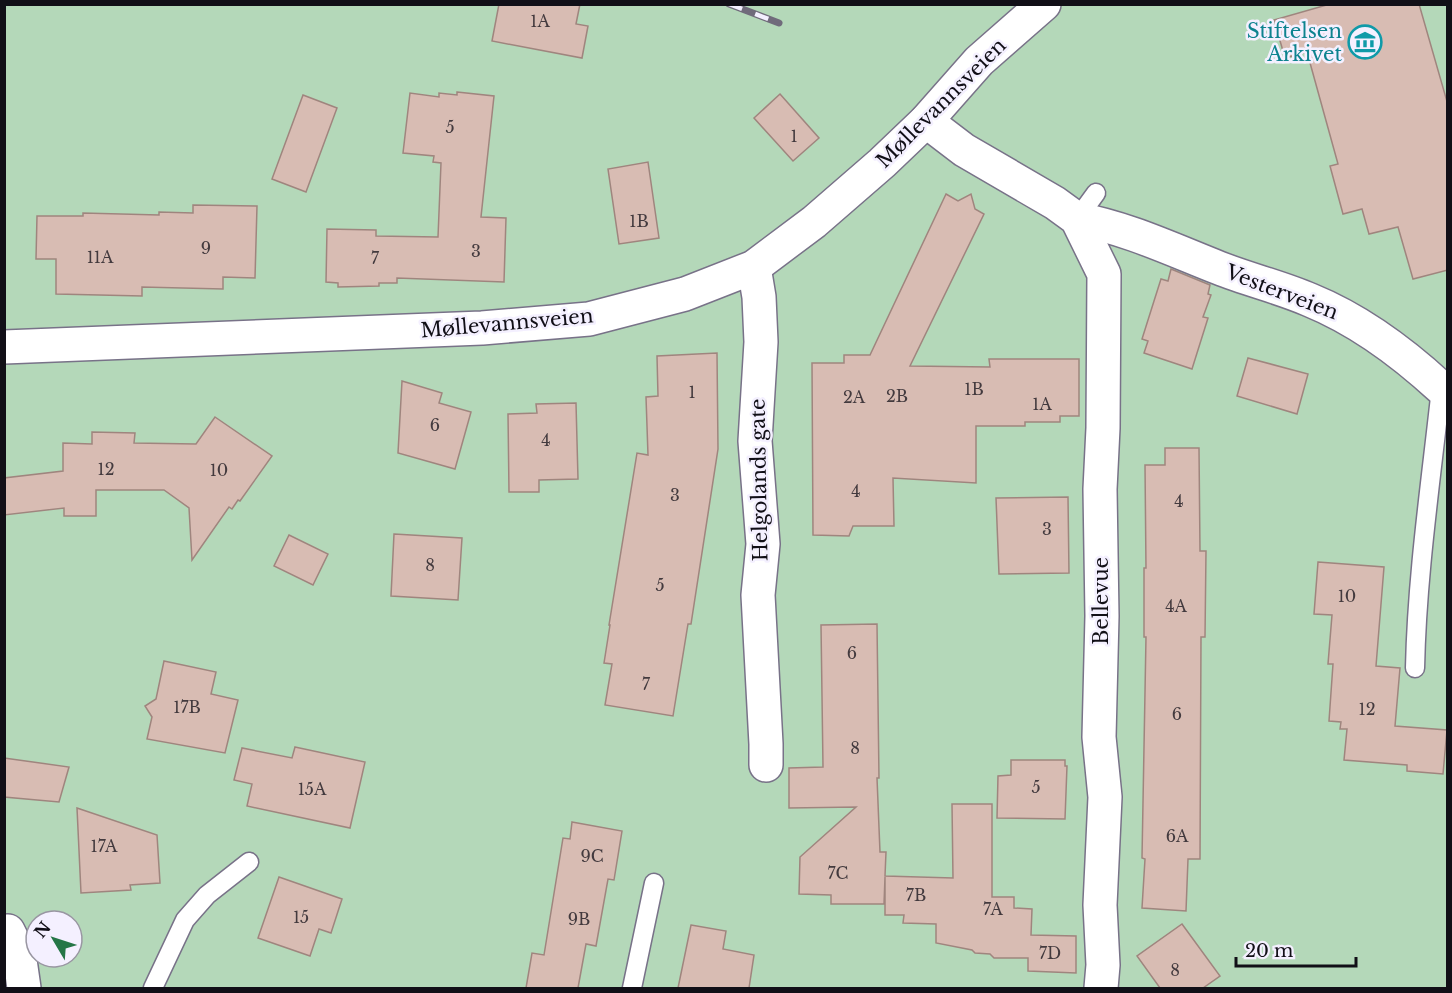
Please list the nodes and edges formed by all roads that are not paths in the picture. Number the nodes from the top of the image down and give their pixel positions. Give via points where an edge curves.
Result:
1 (1044, 4) edge
2 (926, 121) junction
3 (1096, 193) dead end
4 (1077, 219) junction
5 (754, 267) junction
6 (4, 347) edge
7 (1441, 388) joint
8 (1415, 668) dead end
9 (766, 765) dead end
10 (249, 862) dead end
11 (654, 883) dead end
12 (8, 931) dead end
13 (24, 988) edge
14 (153, 988) edge
15 (632, 988) edge
16 (1101, 988) edge

1 - 2 street, Møllevannsveien via 980,61
2 - 4 street, Bellevue via 964,150
2 - 5 street, Møllevannsveien via 814,222
3 - 4 lane
4 - 7 street, Vesterveien via 1139,236 1310,300 1386,341
4 - 16 street, Bellevue via 1104,274 1100,737 1105,797
5 - 6 street, Møllevannsveien via 685,294 589,319 482,328
5 - 9 street, Helgolands gate via 761,342 755,441 763,544 758,595
7 - 8 lane, Vesterveien via 1424,526
10 - 14 lane via 207,895 185,920
11 - 15 lane
12 - 13 street via 19,953

